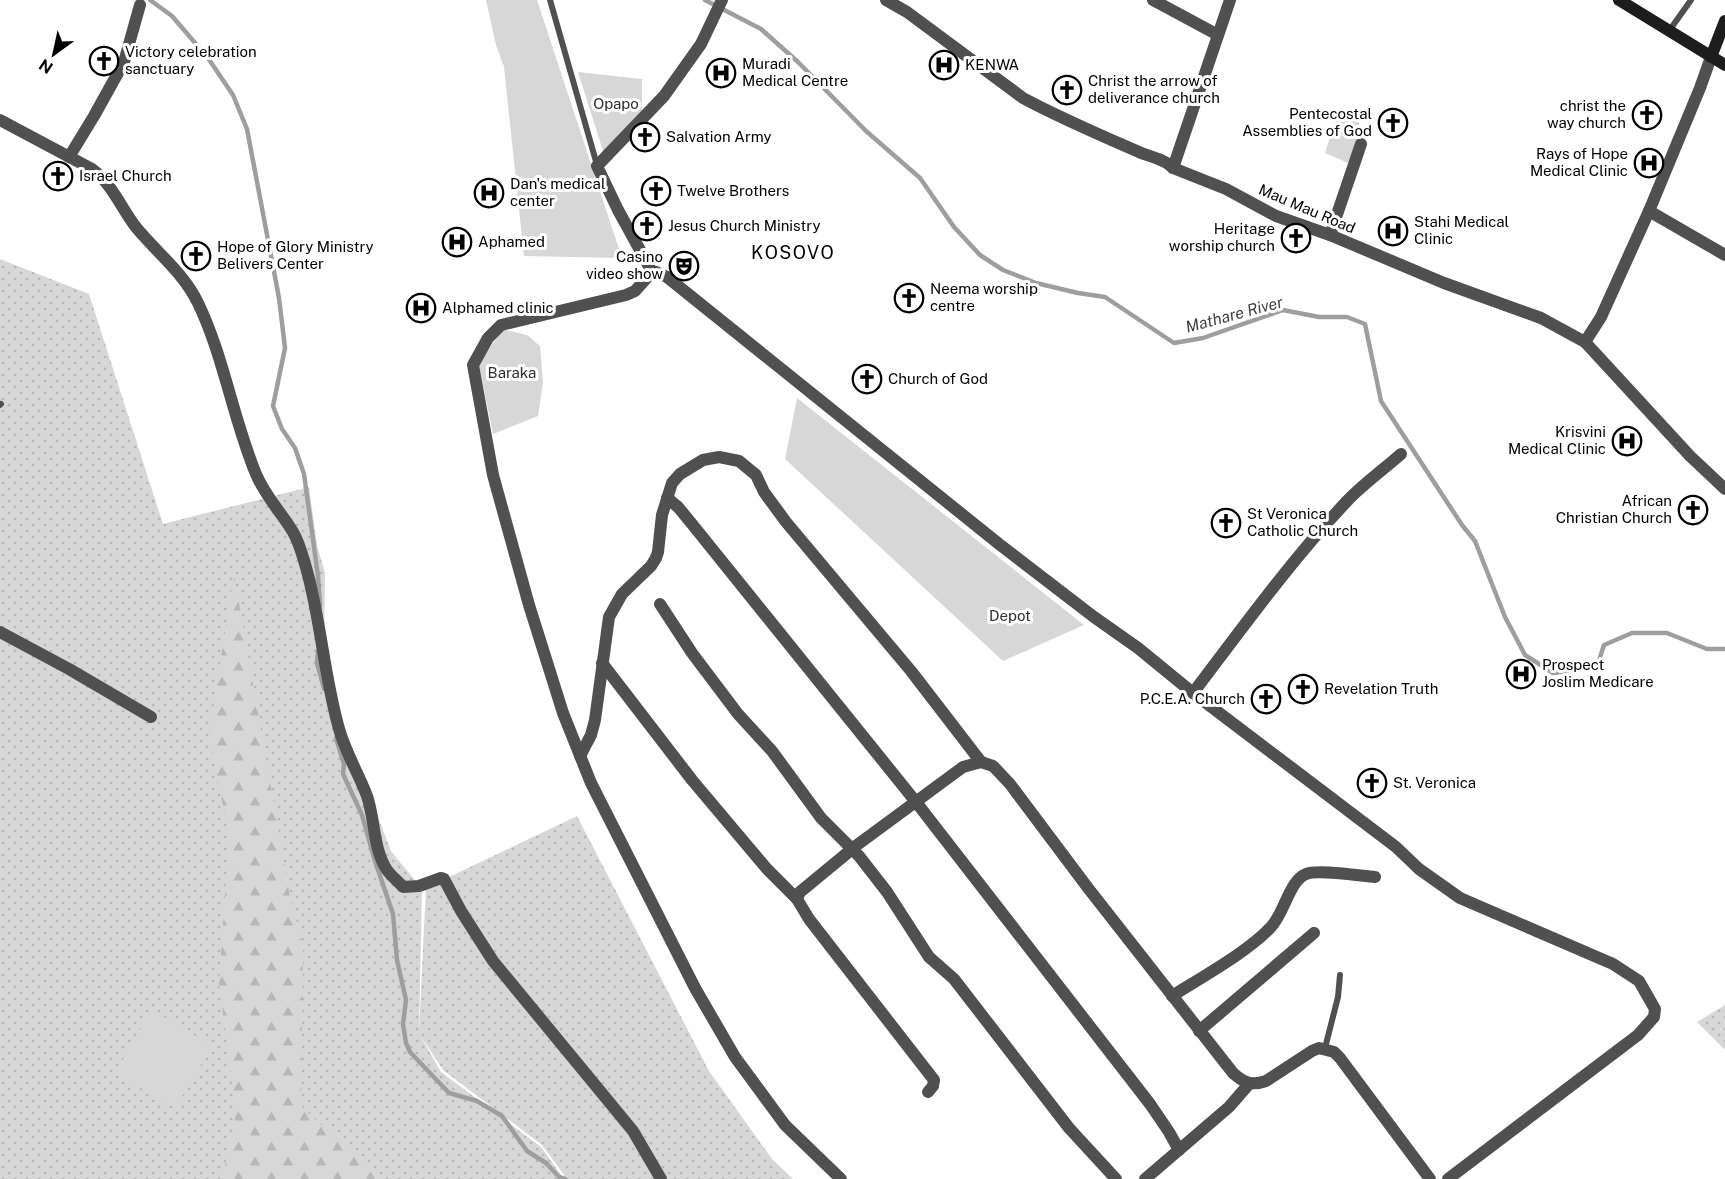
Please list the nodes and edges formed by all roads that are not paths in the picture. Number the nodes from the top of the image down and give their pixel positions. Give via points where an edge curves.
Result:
1 (550, 0) edge
2 (722, 0) edge
3 (886, 0) edge
4 (1153, 0) edge
5 (1230, 0) edge
6 (1619, 0) edge
7 (1691, 0) edge
8 (140, 5) dead end
9 (1725, 21) edge
10 (1669, 32) junction
11 (1218, 35) junction
12 (1711, 57) junction
13 (1725, 65) edge
14 (0, 120) edge
15 (1361, 144) dead end
16 (69, 157) junction
17 (597, 166) junction
18 (1173, 168) junction
19 (1649, 211) junction
20 (1330, 235) junction
21 (1725, 255) edge
22 (652, 272) junction
23 (1586, 342) junction
24 (1401, 454) dead end
25 (1725, 489) edge
26 (667, 498) junction
27 (660, 604) dead end
28 (0, 632) edge
29 (603, 663) junction
30 (1193, 693) junction
31 (151, 717) dead end
32 (580, 756) junction
33 (981, 762) junction
34 (916, 801) junction
35 (852, 849) junction
36 (1375, 877) dead end
37 (797, 899) junction
38 (1314, 933) dead end
39 (1340, 975) dead end
40 (1172, 996) junction
41 (1199, 1032) junction
42 (1325, 1048) junction
43 (1249, 1084) junction
44 (928, 1092) dead end
45 (1179, 1150) junction
46 (661, 1179) edge
47 (841, 1179) edge
48 (1116, 1179) edge
49 (1145, 1179) edge
50 (1430, 1179) edge
51 (1448, 1179) edge

1 - 17 lane
2 - 17 street via 701,44 664,96
3 - 18 street, Mau Mau Road via 1023,99
4 - 11 street
5 - 11 street
6 - 10 main road
7 - 10 lane
8 - 16 street via 124,62
9 - 12 main road
10 - 12 main road
11 - 18 street
12 - 13 main road
12 - 19 street
14 - 16 street
15 - 20 street
16 - 46 street via 102,177 132,222 175,268 198,302 256,475 300,546 338,726 367,796 387,869 403,887 444,879 493,961 633,1131
17 - 22 street
18 - 20 street, Mau Mau Road via 1226,189 1276,216
19 - 21 street
19 - 23 street
20 - 23 street, Mau Mau Road via 1541,318
22 - 30 street via 667,277 999,544
22 - 32 street via 626,295 501,325 488,338 473,365 493,475 553,686
23 - 25 street, Mau Mau Road
24 - 30 street via 1350,498 1316,537
26 - 29 street via 658,552 651,566 622,594 609,617
26 - 33 street via 680,474 703,460 730,458 751,470 786,522 911,671
26 - 34 street
27 - 35 street via 738,714 821,818
28 - 31 street
29 - 32 street via 595,720
29 - 37 street via 692,780 767,870
30 - 51 street via 1460,898 1613,964 1640,981 1655,1009 1654,1017 1638,1035
32 - 47 street via 695,988 735,1057 785,1125
33 - 34 street via 963,767
33 - 40 street via 993,766 1010,784
34 - 35 street
34 - 45 street via 1150,1104
35 - 37 street via 800,892
35 - 48 street via 887,892 929,957 954,979 1069,1128
36 - 40 street via 1310,872 1299,877 1282,911 1265,933
37 - 44 street via 809,920 934,1080
38 - 41 street
39 - 42 lane
40 - 41 street
41 - 43 street via 1233,1073
42 - 43 street via 1312,1051 1266,1080
42 - 50 street via 1340,1058
43 - 45 street via 1229,1107
45 - 49 street

